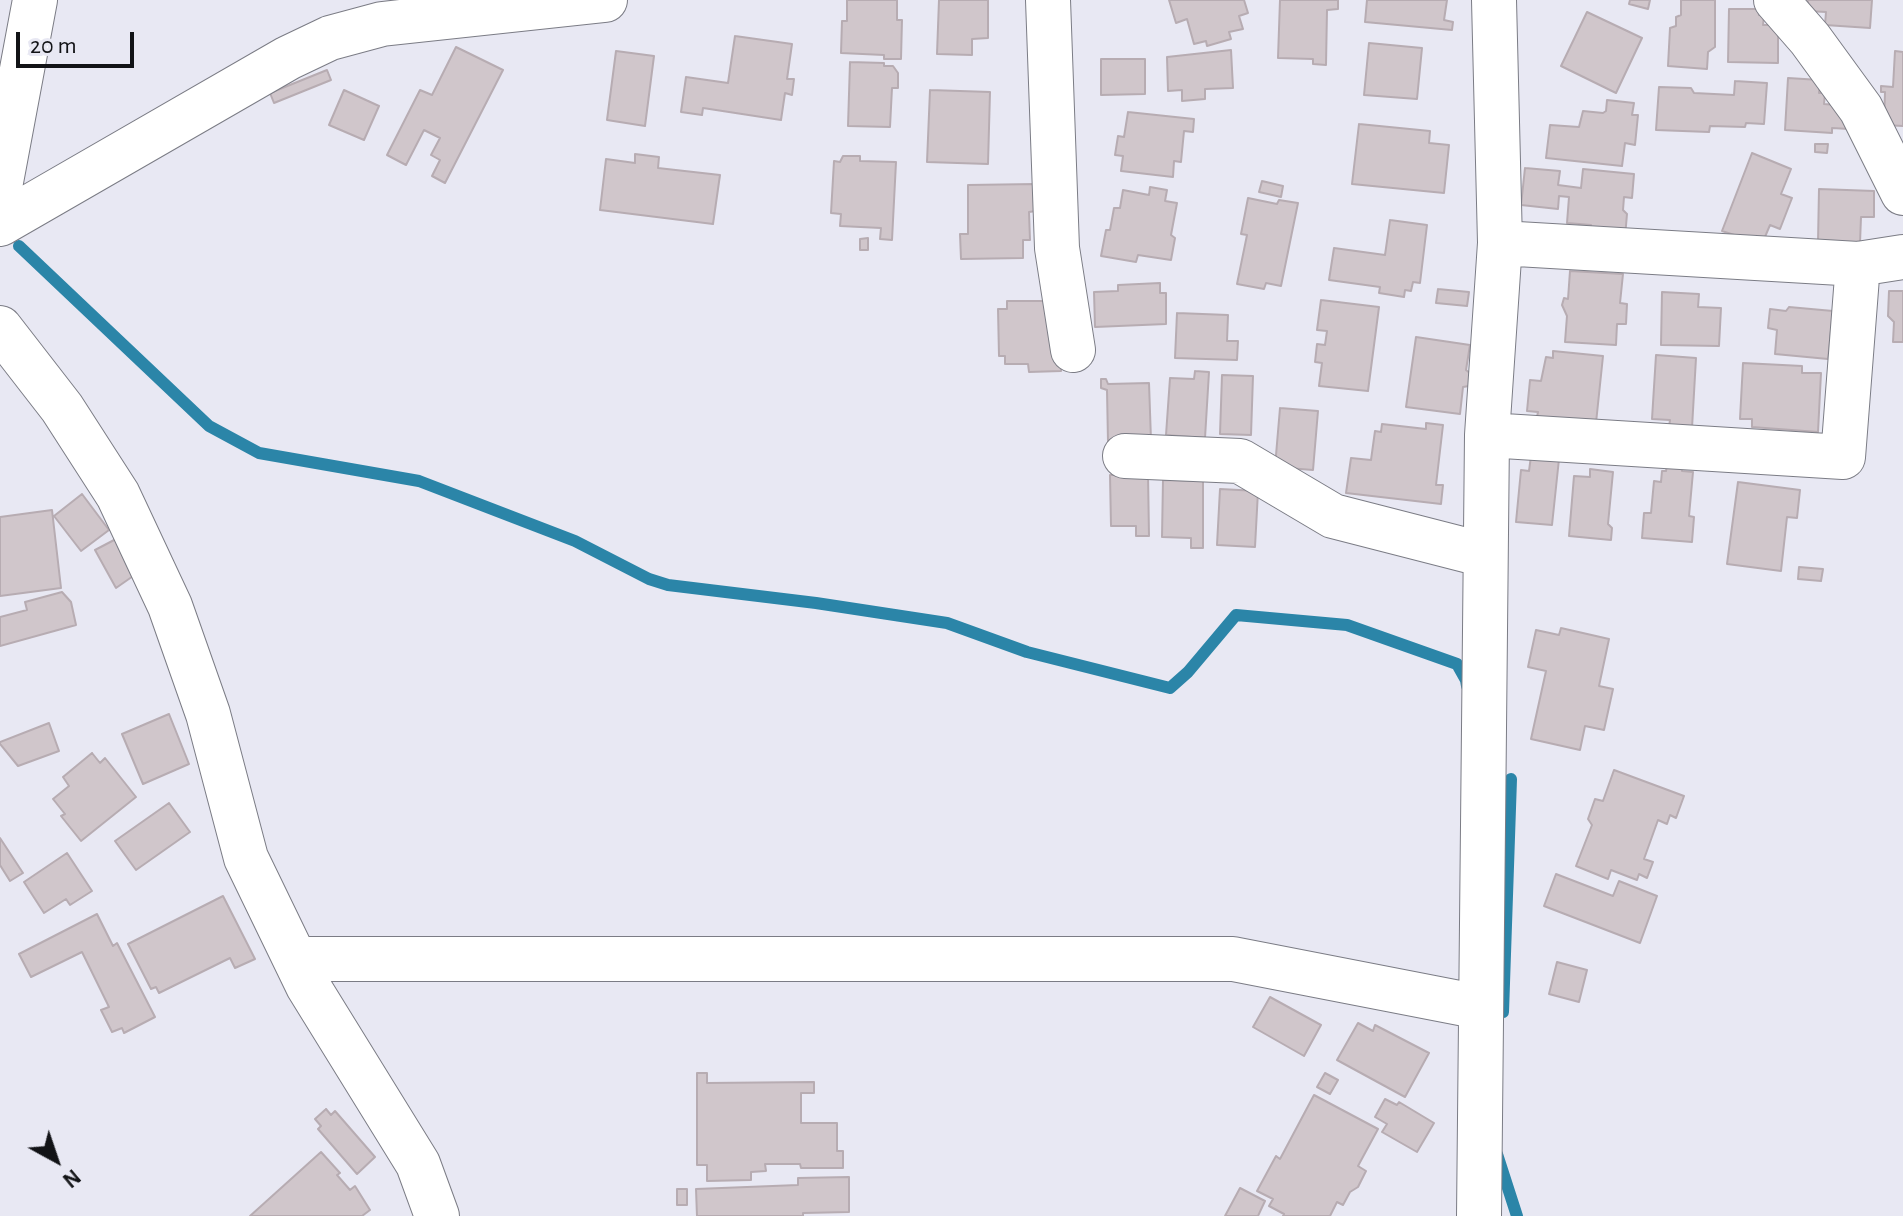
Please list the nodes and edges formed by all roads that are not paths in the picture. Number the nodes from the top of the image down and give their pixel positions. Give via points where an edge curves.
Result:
1 (35, 0) edge
2 (605, 0) edge
3 (1048, 0) edge
4 (1494, 0) edge
5 (1776, 0) edge
6 (0, 187) edge
7 (1903, 193) edge
8 (0, 224) edge
9 (1500, 243) junction
10 (1903, 257) edge
11 (1858, 264) junction
12 (0, 328) edge
13 (1073, 350) dead end
14 (1487, 435) junction
15 (1125, 456) dead end
16 (1485, 555) junction
17 (295, 959) junction
18 (1480, 1007) junction
19 (437, 1216) edge
20 (1479, 1216) edge

1 - 6 street
2 - 8 street via 382,24 330,38
3 - 13 street via 1057,248
4 - 9 street
5 - 7 street via 1861,109
9 - 11 street
9 - 14 street
10 - 11 street
11 - 14 street via 1843,457
12 - 17 street via 62,408 118,495 170,606 208,714 246,858
14 - 16 street
15 - 16 street via 1240,461 1333,516
16 - 18 street
17 - 18 street via 1233,959
17 - 19 street via 418,1164
18 - 20 street

